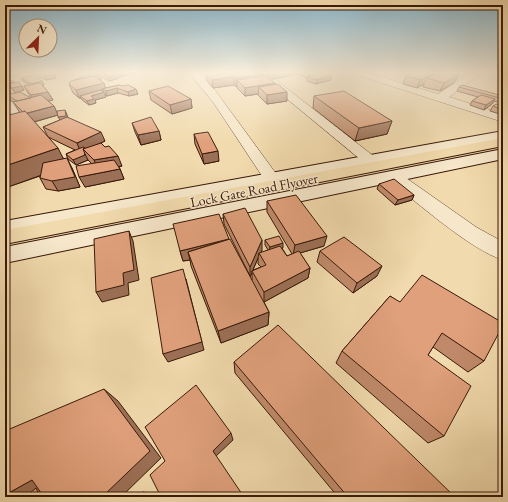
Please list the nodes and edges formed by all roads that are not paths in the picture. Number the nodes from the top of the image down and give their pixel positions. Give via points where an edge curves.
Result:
1 (215, 96) edge
2 (289, 96) edge
3 (435, 96) edge
4 (440, 98) joint
5 (5, 102) edge
6 (503, 118) edge
7 (5, 134) edge
8 (503, 135) edge
9 (503, 142) edge
10 (503, 154) edge
11 (371, 161) junction
12 (393, 176) junction
13 (272, 179) junction
14 (5, 228) edge
15 (5, 237) edge
16 (503, 252) edge
17 (5, 255) edge

1 - 13 street
2 - 11 street
3 - 4 street
4 - 6 street
5 - 7 street via 28,126
8 - 11 street
9 - 15 main road, Lock Gate Road Flyover
10 - 12 street
11 - 13 street
12 - 16 street via 469,232
12 - 17 street
13 - 14 street

